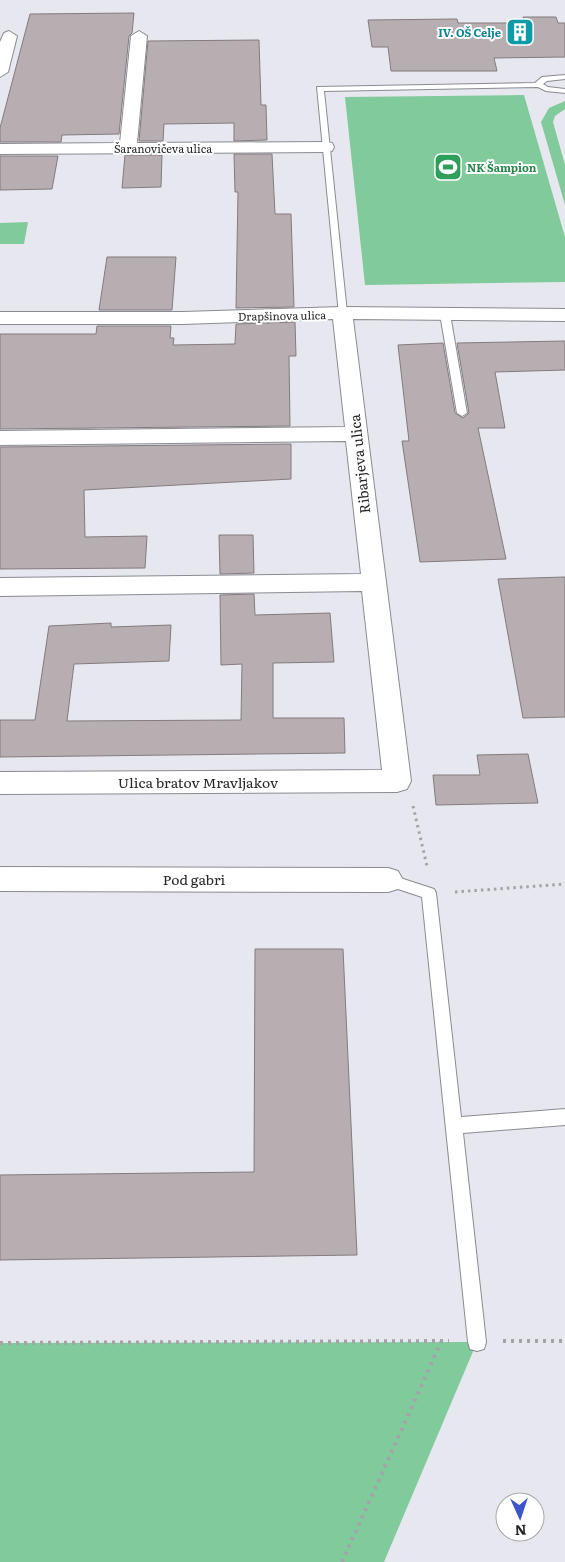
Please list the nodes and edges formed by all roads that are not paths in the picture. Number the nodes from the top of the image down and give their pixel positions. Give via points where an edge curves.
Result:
1 (8, 36) dead end
2 (139, 36) dead end
3 (0, 72) edge
4 (565, 77) edge
5 (538, 85) junction
6 (565, 92) edge
7 (326, 147) junction
8 (128, 148) junction
9 (0, 149) edge
10 (342, 314) junction
11 (445, 314) junction
12 (565, 315) edge
13 (0, 318) edge
14 (462, 413) dead end
15 (355, 434) junction
16 (0, 438) edge
17 (372, 582) junction
18 (0, 587) edge
19 (397, 781) joint
20 (0, 783) edge
21 (0, 878) edge
22 (388, 880) joint
23 (565, 1117) edge
24 (455, 1126) junction
25 (477, 1342) road end

1 - 3 street
2 - 8 street
4 - 5 lane via 545,79
5 - 6 lane
5 - 7 lane, Ribarjeva ulica via 320,89
7 - 8 street, Šaranovičeva ulica
7 - 10 lane, Ribarjeva ulica
8 - 9 street, Šaranovičeva ulica
10 - 11 street, Drapšinova ulica
10 - 13 street, Drapšinova ulica
10 - 15 street, Ribarjeva ulica
11 - 12 street, Drapšinova ulica
11 - 14 lane
15 - 16 street
15 - 17 street, Ribarjeva ulica
17 - 18 street
17 - 19 street, Ribarjeva ulica
19 - 20 street, Ulica bratov Mravljakov
21 - 22 street, Pod gabri
22 - 24 lane via 429,893
23 - 24 lane
24 - 25 lane

